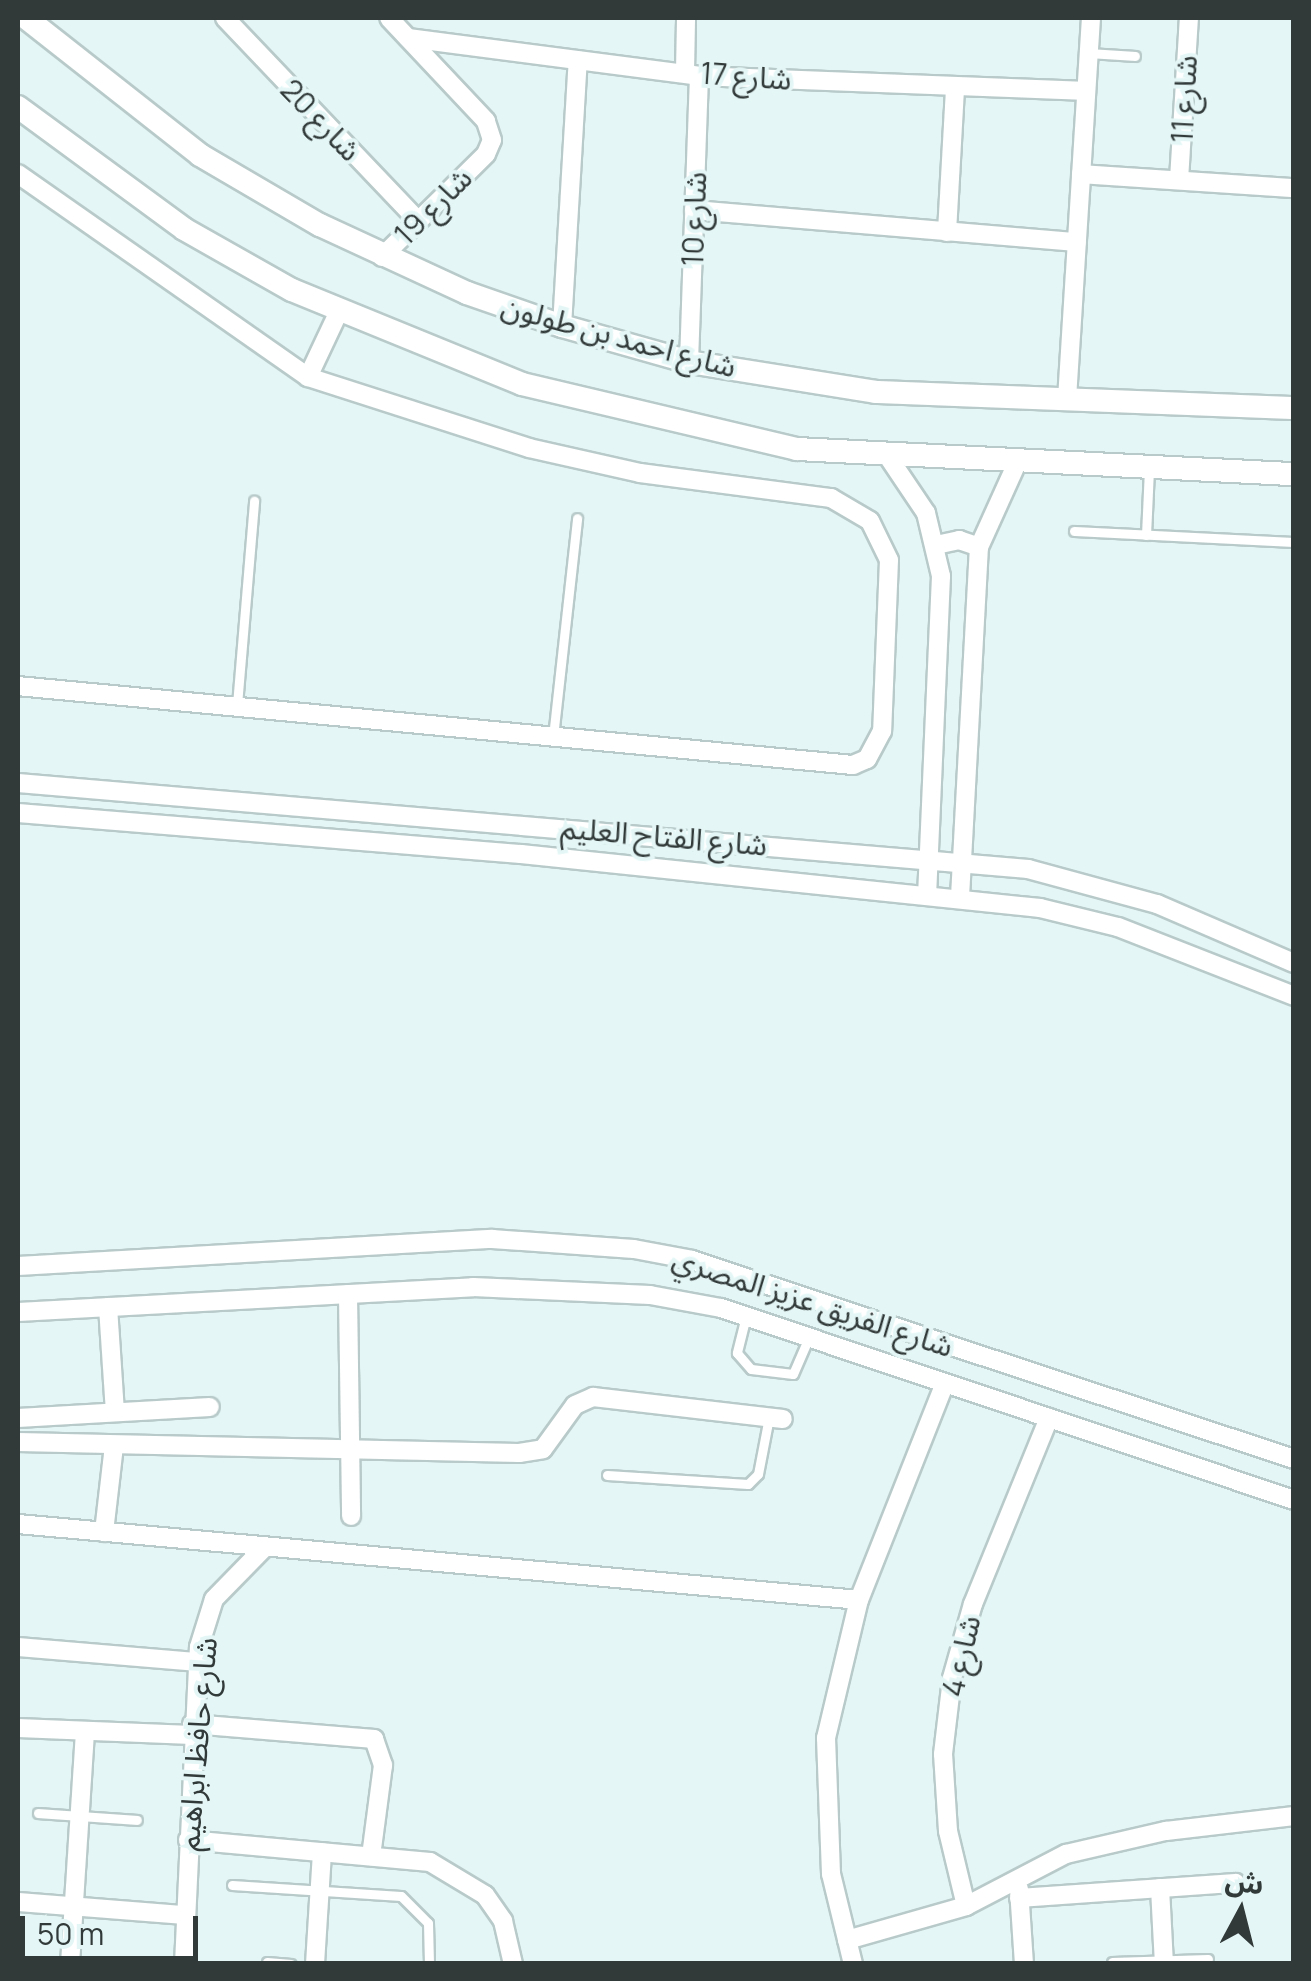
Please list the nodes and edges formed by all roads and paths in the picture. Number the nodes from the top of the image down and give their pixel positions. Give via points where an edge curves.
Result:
1 (26, 18) edge
2 (225, 18) edge
3 (389, 18) edge
4 (686, 18) edge
5 (1091, 18) edge
6 (1189, 18) edge
7 (408, 38) junction
8 (1089, 53) junction
9 (1135, 56) dead end
10 (578, 60) junction
11 (692, 74) junction
12 (955, 86) junction
13 (1086, 91) junction
14 (18, 107) edge
15 (18, 174) edge
16 (1081, 174) junction
17 (1179, 180) junction
18 (1294, 188) edge
19 (694, 210) junction
20 (418, 221) junction
21 (947, 232) junction
22 (1077, 242) junction
23 (382, 257) junction
24 (339, 311) junction
25 (562, 326) junction
26 (689, 362) junction
27 (308, 377) junction
28 (1067, 399) junction
29 (1294, 408) edge
30 (889, 458) junction
31 (1017, 463) junction
32 (1149, 468) junction
33 (1294, 474) edge
34 (254, 501) dead end
35 (577, 518) dead end
36 (1074, 531) dead end
37 (1146, 535) junction
38 (1294, 542) edge
39 (936, 545) junction
40 (979, 548) junction
41 (18, 686) edge
42 (236, 705) junction
43 (553, 737) junction
44 (967, 766) junction
45 (932, 778) junction
46 (18, 783) edge
47 (18, 813) edge
48 (928, 857) junction
49 (962, 861) junction
50 (927, 893) junction
51 (960, 896) junction
52 (1294, 962) edge
53 (1294, 996) edge
54 (18, 1266) edge
55 (348, 1294) junction
56 (108, 1307) junction
57 (18, 1312) edge
58 (746, 1316) junction
59 (809, 1337) junction
60 (945, 1383) junction
61 (210, 1407) dead end
62 (116, 1412) junction
63 (18, 1418) edge
64 (776, 1418) joint
65 (1050, 1418) junction
66 (18, 1442) edge
67 (114, 1446) junction
68 (350, 1452) junction
69 (1294, 1459) edge
70 (607, 1475) dead end
71 (1294, 1500) edge
72 (351, 1516) dead end
73 (18, 1524) edge
74 (104, 1532) junction
75 (265, 1547) junction
76 (859, 1600) junction
77 (18, 1648) edge
78 (198, 1662) junction
79 (18, 1728) edge
80 (192, 1730) junction
81 (85, 1731) junction
82 (38, 1813) dead end
83 (80, 1816) junction
84 (1294, 1816) edge
85 (137, 1820) dead end
86 (188, 1840) junction
87 (322, 1852) junction
88 (370, 1856) junction
89 (1018, 1878) junction
90 (1236, 1883) dead end
91 (232, 1886) dead end
92 (1160, 1888) junction
93 (320, 1891) junction
94 (1020, 1898) junction
95 (18, 1902) edge
96 (74, 1906) junction
97 (966, 1906) junction
98 (184, 1915) junction
99 (847, 1940) junction
100 (1208, 1959) dead end
101 (267, 1962) edge
102 (1112, 1962) edge
103 (1164, 1962) edge
104 (70, 1964) edge
105 (184, 1964) edge
106 (291, 1964) edge
107 (315, 1964) edge
108 (429, 1964) edge
109 (514, 1964) edge
110 (853, 1964) edge
111 (1024, 1964) edge

1 - 23 street, شارع احمد بن طولون via 200,155
2 - 20 street, شارع 20
3 - 7 street, شارع 19
4 - 11 street, شارع 10
5 - 8 street
6 - 17 street, شارع 11
7 - 10 street, شارع 17
7 - 20 street, شارع 19 via 492,134 486,154
8 - 9 lane
8 - 13 street
10 - 11 street, شارع 17
10 - 25 street
11 - 12 street, شارع 17
11 - 19 street, شارع 10
12 - 13 street, شارع 17
12 - 21 street
13 - 16 street
14 - 24 street via 184,228
15 - 27 street
16 - 17 street
16 - 22 street
17 - 18 street
19 - 21 street
19 - 26 street, شارع 10
20 - 23 street, شارع 19
21 - 22 street
22 - 28 street
23 - 25 street, شارع احمد بن طولون
24 - 27 street
24 - 30 street via 522,384 646,418 797,449
25 - 26 street, شارع احمد بن طولون
26 - 28 street, شارع احمد بن طولون via 876,392
27 - 43 street via 529,448 640,473 832,498 852,506 882,539 890,560 882,732 867,758 837,765
28 - 29 street, شارع احمد بن طولون
30 - 31 street
30 - 39 street via 910,484
31 - 32 street
31 - 40 street
32 - 33 street
32 - 37 lane
34 - 42 lane
35 - 43 lane
36 - 37 lane
37 - 38 lane
39 - 40 street via 959,540
39 - 45 street
40 - 44 street
41 - 42 street
42 - 43 street
44 - 45 street via 947,783
44 - 49 street
45 - 48 street
46 - 48 street, شارع الفتاح العليم
47 - 50 street, شارع الفتاح العليم
48 - 49 street, شارع الفتاح العليم
48 - 50 street
49 - 51 street
49 - 52 street, شارع الفتاح العليم via 1093,884
50 - 51 street, شارع الفتاح العليم
51 - 53 street, شارع الفتاح العليم via 1118,927
54 - 69 street, شارع الفريق عزيز المصري via 492,1239 634,1249 692,1260
55 - 56 street, شارع الفريق عزيز المصري
55 - 58 street, شارع الفريق عزيز المصري via 572,1287
55 - 68 street
56 - 57 street, شارع الفريق عزيز المصري
56 - 62 street
58 - 59 street, شارع الفريق عزيز المصري
58 - 59 lane via 738,1353 752,1368 793,1374
59 - 60 street, شارع الفريق عزيز المصري
60 - 65 street, شارع الفريق عزيز المصري
60 - 76 street
61 - 62 street
62 - 63 street
64 - 68 street via 593,1396 575,1405 543,1450
64 - 70 lane via 758,1474 748,1484
65 - 71 street, شارع الفريق عزيز المصري
65 - 97 street, شارع 4 via 973,1604 952,1678 943,1754 948,1831
66 - 67 street
67 - 68 street
67 - 74 street
68 - 72 street
73 - 74 street
74 - 75 street
75 - 76 street
75 - 78 street, شارع حافظ ابراهيم via 214,1600
76 - 99 street via 826,1738 824,1806
77 - 78 street
78 - 80 street, شارع حافظ ابراهيم
79 - 81 street
80 - 81 street
80 - 86 street, شارع حافظ ابراهيم
80 - 88 street via 374,1739 383,1766
81 - 83 street
82 - 83 lane
83 - 85 lane
83 - 96 street
84 - 89 street via 1097,1846
86 - 87 street
86 - 98 street, شارع حافظ ابراهيم
87 - 88 street
87 - 93 street
88 - 109 street via 430,1862 460,1874 503,1922
89 - 94 street
89 - 97 street
90 - 92 street
91 - 93 lane
92 - 94 street
92 - 103 street
93 - 107 street
93 - 108 lane via 401,1896 418,1907 428,1923
94 - 111 street
95 - 96 street
96 - 98 street
96 - 104 street
97 - 99 street
98 - 105 street, شارع حافظ ابراهيم
99 - 110 street
100 - 103 lane
101 - 106 lane
102 - 103 lane

